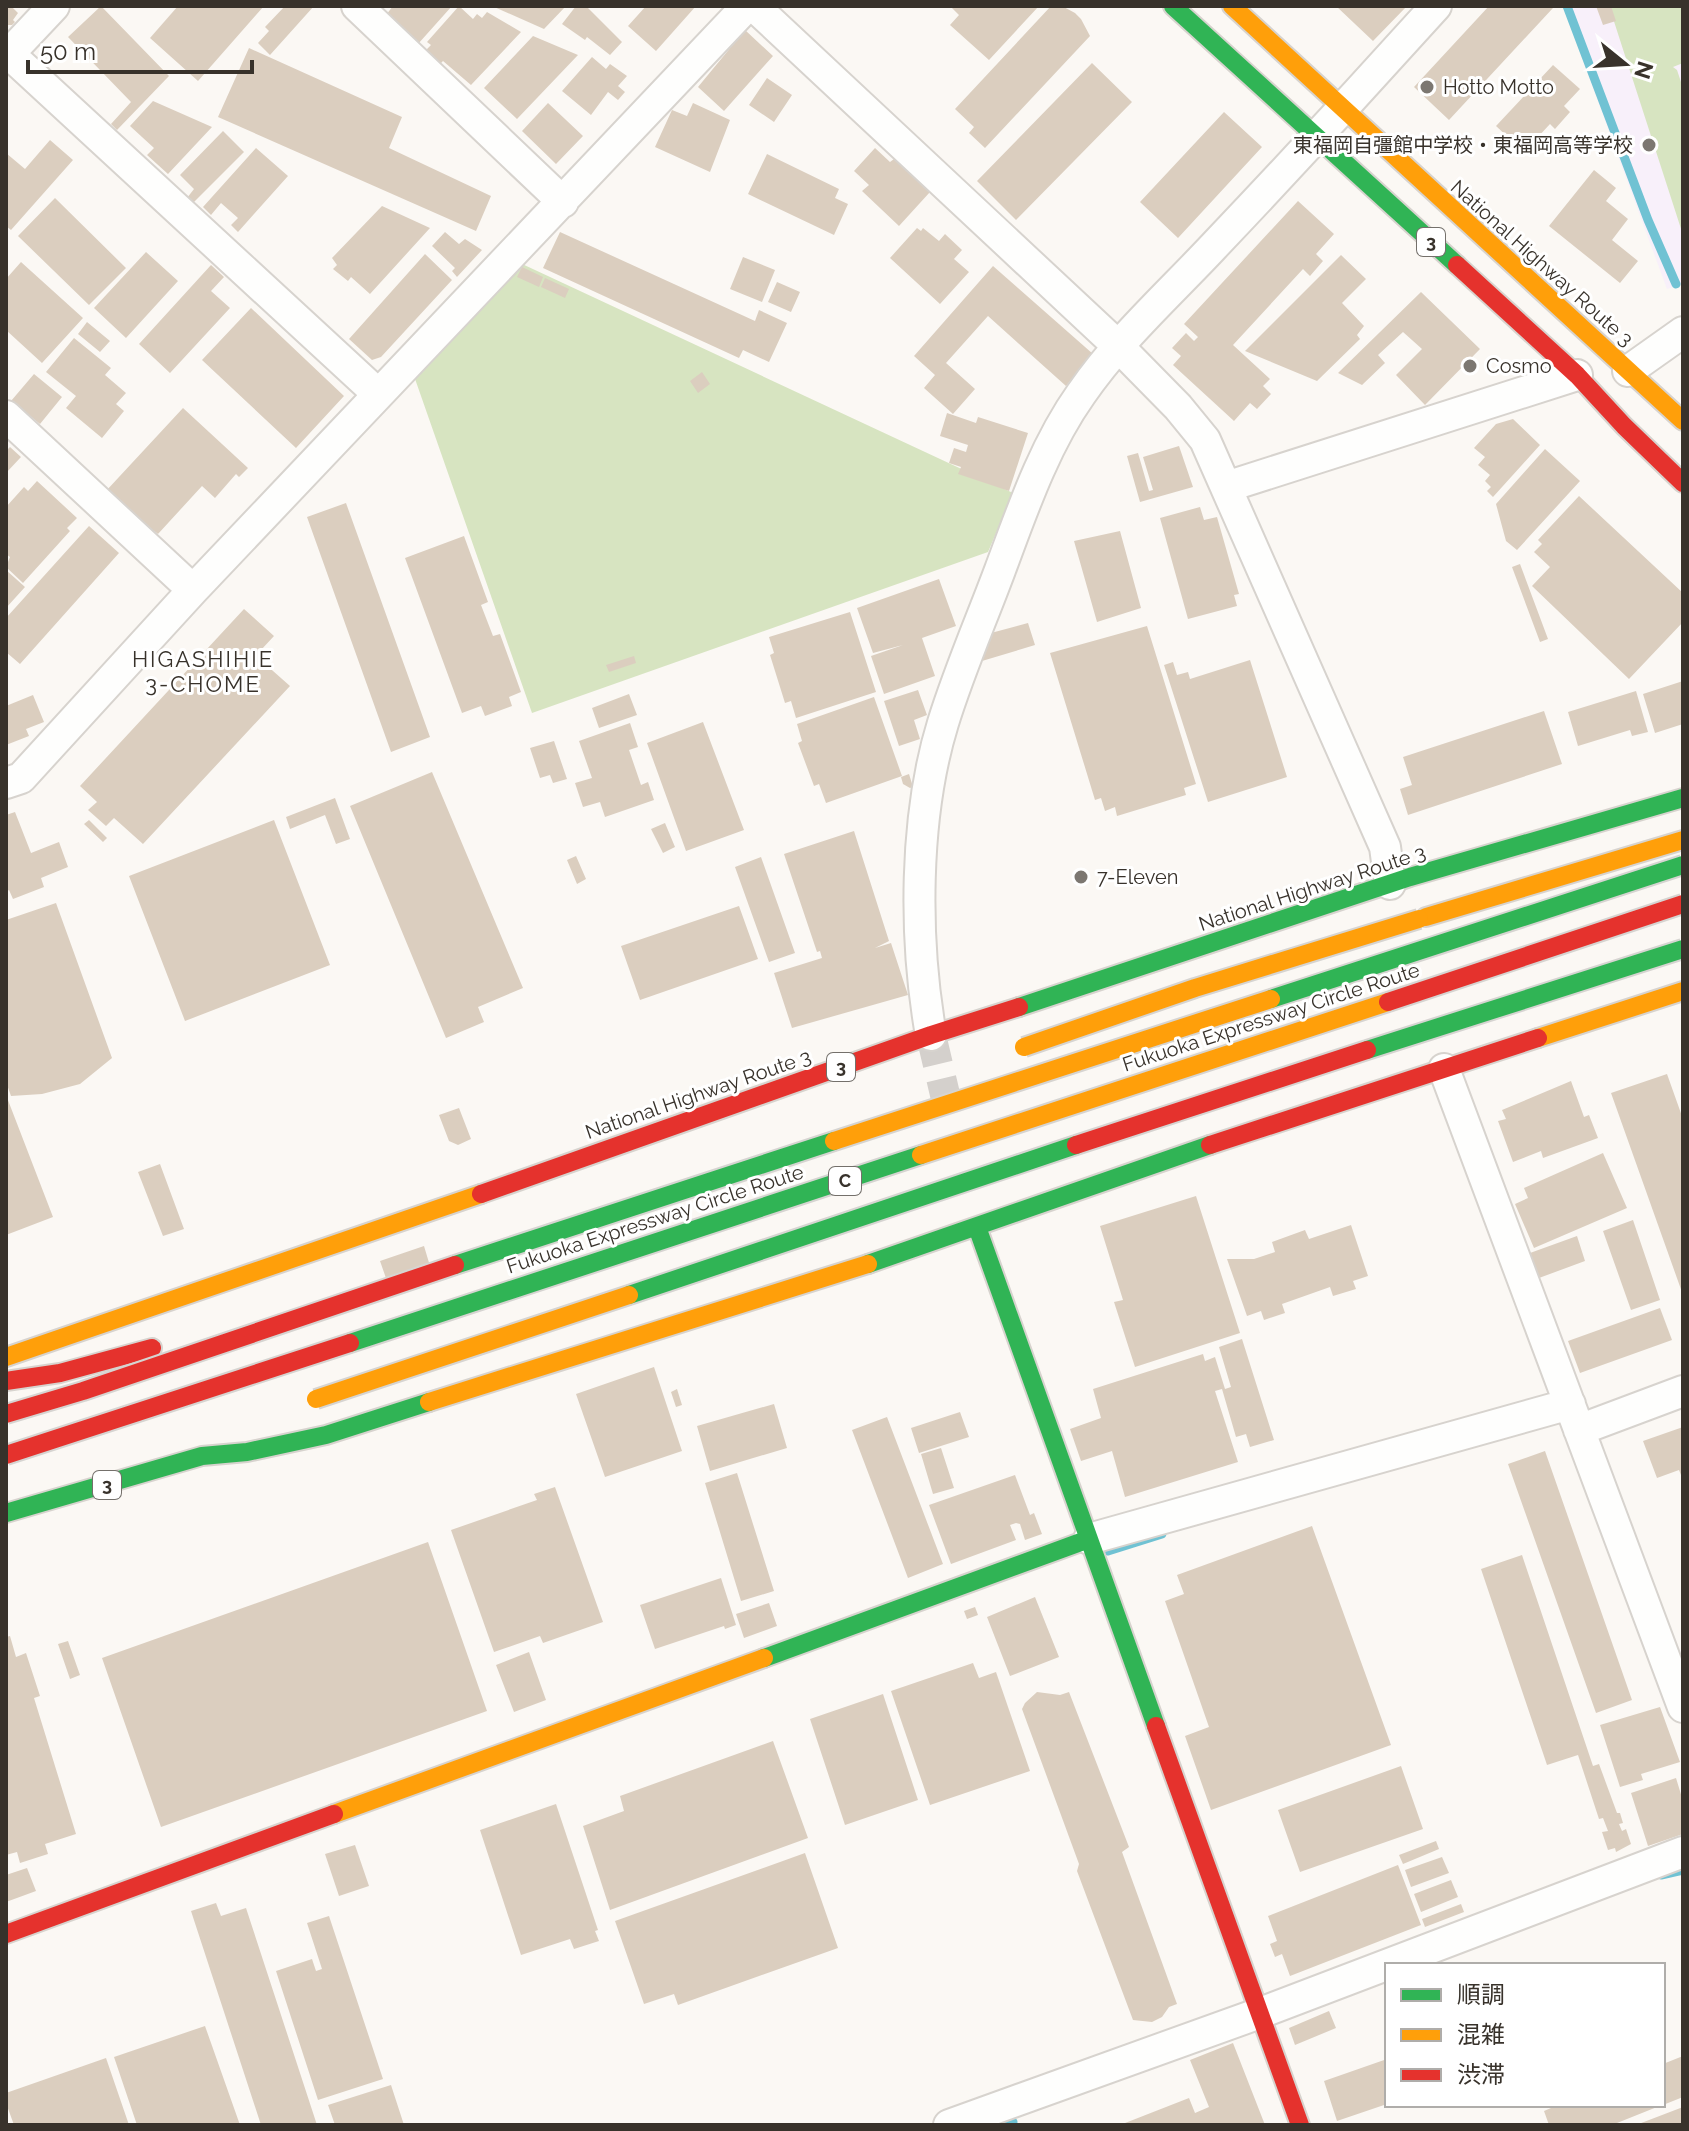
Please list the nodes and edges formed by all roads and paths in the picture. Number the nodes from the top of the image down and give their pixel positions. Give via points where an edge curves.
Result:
1 (54, 6) edge
2 (357, 6) edge
3 (747, 6) edge
4 (754, 6) edge
5 (1173, 6) edge
6 (1232, 6) edge
7 (1436, 6) edge
8 (7, 54) edge
9 (1343, 110) junction
10 (1316, 138) junction
11 (563, 202) junction
12 (1683, 332) edge
13 (1119, 347) junction
14 (1628, 371) junction
15 (1577, 375) junction
16 (378, 394) junction
17 (6, 416) edge
18 (1683, 421) edge
19 (1624, 426) junction
20 (1683, 483) edge
21 (1226, 487) junction
22 (1683, 502) edge
23 (193, 590) junction
24 (6, 783) edge
25 (1638, 792) dead end
26 (1683, 798) edge
27 (1683, 840) edge
28 (1683, 865) edge
29 (1400, 880) junction
30 (1683, 904) edge
31 (1683, 949) edge
32 (1683, 991) edge
33 (931, 1035) junction
34 (1001, 1056) dead end
35 (1444, 1069) junction
36 (977, 1227) junction
37 (167, 1343) dead end
38 (6, 1357) edge
39 (6, 1381) edge
40 (1683, 1391) edge
41 (309, 1402) dead end
42 (6, 1414) edge
43 (1574, 1417) junction
44 (237, 1436) dead end
45 (6, 1455) edge
46 (202, 1456) junction
47 (6, 1513) edge
48 (1089, 1539) junction
49 (1683, 1707) edge
50 (1683, 1852) edge
51 (6, 1934) edge
52 (1391, 1963) edge
53 (1385, 1965) edge
54 (1260, 2013) junction
55 (949, 2125) edge
56 (1300, 2125) edge

1 - 8 street
2 - 11 street
3 - 11 street
4 - 13 street
5 - 10 main road, 3
6 - 9 main road, National Highway Route 3 / 3
7 - 9 street
8 - 16 street
9 - 10 street
9 - 14 main road, National Highway Route 3 / 3
10 - 13 street
10 - 15 main road, 3
11 - 16 street
12 - 14 street
13 - 21 street via 1205,440
13 - 33 street via 1081,394 1051,447 942,724 919,900
14 - 18 main road, National Highway Route 3 / 3
15 - 19 main road, 3
15 - 21 street
16 - 23 street
17 - 23 street
19 - 20 main road, 3
19 - 22 main road
21 - 29 street
23 - 24 street via 21,778
25 - 29 main road via 1456,855
26 - 29 main road, National Highway Route 3 / 3
27 - 34 main road, bridge via 1195,988
28 - 42 main road, Fukuoka Expressway Circle Route / C, bridge
29 - 33 main road, National Highway Route 3 / 3
30 - 45 main road, Fukuoka Expressway Circle Route / C, bridge
31 - 41 main road, bridge via 1229,1094
32 - 35 main road, 3
33 - 38 main road, National Highway Route 3 / 3
35 - 36 main road, 3
35 - 43 street
36 - 46 main road, 3 via 326,1435
36 - 48 main road
37 - 39 main road via 60,1373
40 - 43 street
43 - 48 street
43 - 49 street
44 - 46 main road
46 - 47 main road, 3
48 - 51 main road
48 - 54 main road
50 - 52 street
53 - 54 street
54 - 55 street
54 - 56 main road

